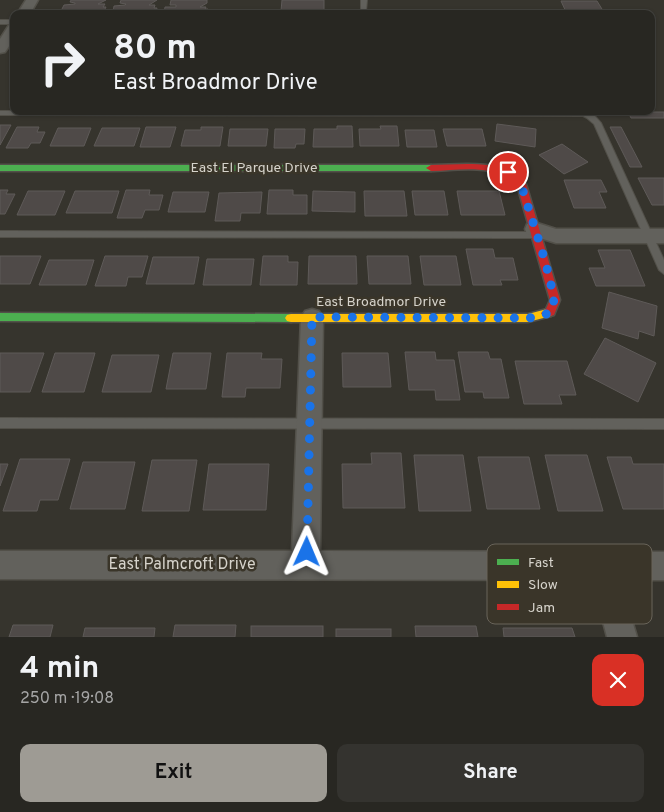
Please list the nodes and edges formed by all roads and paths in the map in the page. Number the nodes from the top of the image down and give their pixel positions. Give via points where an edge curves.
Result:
1 (364, 0) edge
2 (364, 10) dead end
3 (10, 34) edge
4 (0, 49) edge
5 (587, 115) edge
6 (0, 168) edge
7 (508, 172) joint
8 (664, 222) edge
9 (535, 232) junction
10 (651, 232) edge
11 (0, 234) edge
12 (664, 270) edge
13 (0, 317) edge
14 (312, 317) junction
15 (0, 423) edge
16 (309, 423) junction
17 (664, 424) edge
18 (0, 564) edge
19 (306, 565) junction
20 (487, 566) edge
21 (618, 624) edge
22 (622, 637) edge

1 - 2 lane
3 - 4 street
5 - 10 lane via 597,123
6 - 7 street, East El Parque Drive via 485,168
7 - 9 street, East Broadmor Drive via 521,184
8 - 10 street
9 - 10 street via 556,236
9 - 11 lane
9 - 14 street, East Broadmor Drive via 555,300 550,312 544,315 528,318
10 - 12 lane
13 - 14 street, East Broadmor Drive
14 - 16 street
15 - 16 lane
16 - 17 lane
16 - 19 street
18 - 19 street, East Palmcroft Drive
19 - 20 street, East Palmcroft Drive
21 - 22 street

